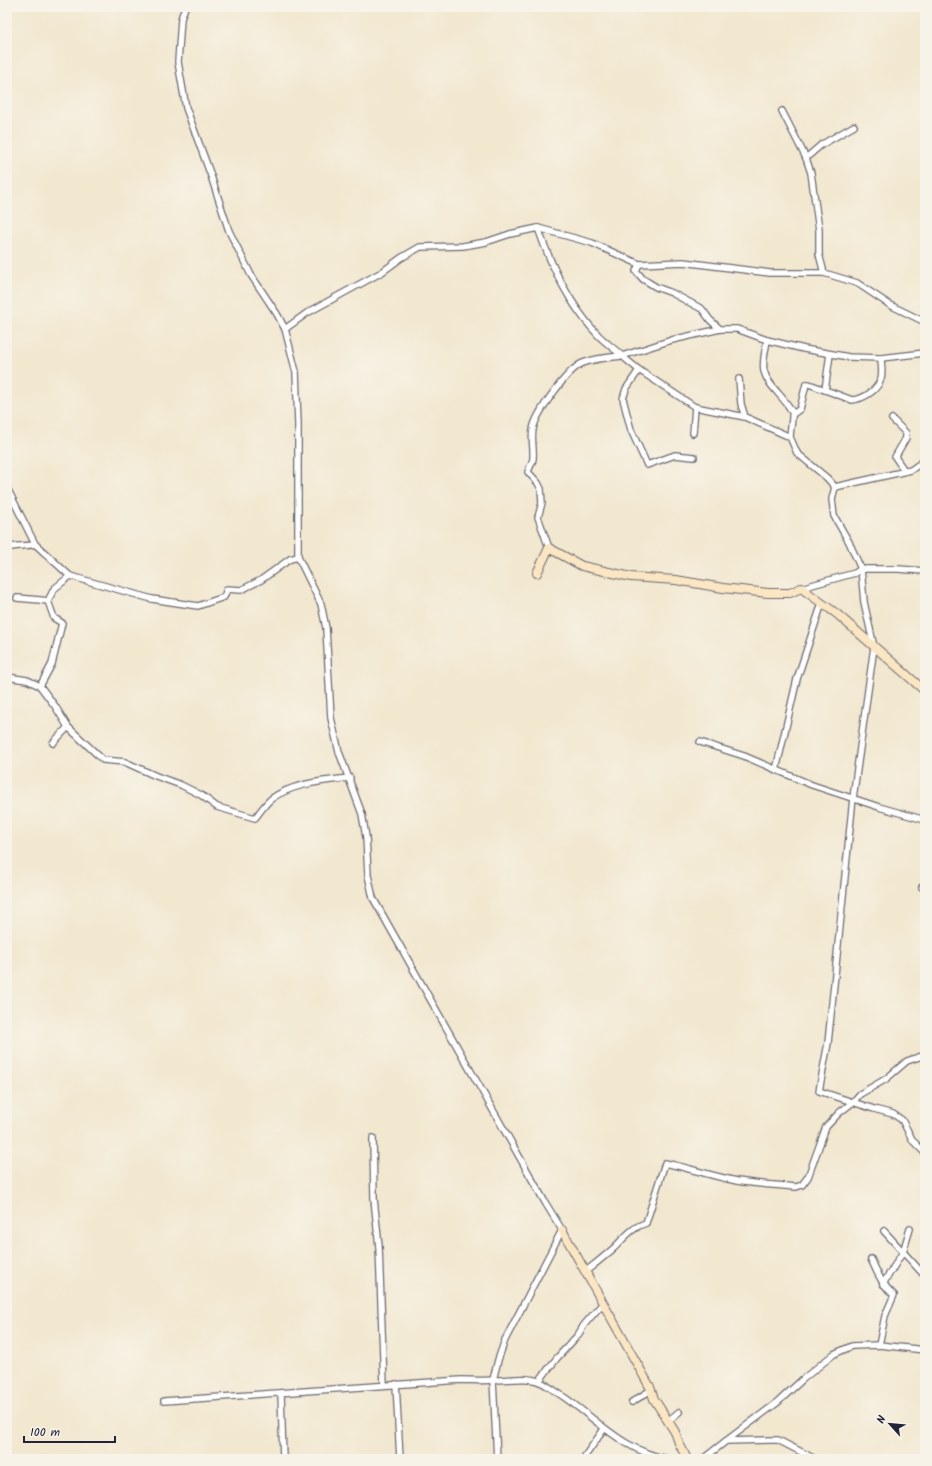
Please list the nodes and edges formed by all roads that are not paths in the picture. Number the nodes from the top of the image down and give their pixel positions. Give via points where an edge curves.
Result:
1 (185, 7) edge
2 (782, 111) dead end
3 (854, 126) dead end
4 (806, 158) junction
5 (538, 228) junction
6 (639, 264) junction
7 (824, 272) junction
8 (925, 322) edge
9 (285, 329) junction
10 (720, 329) junction
11 (767, 340) junction
12 (925, 353) edge
13 (830, 354) junction
14 (622, 356) junction
15 (881, 358) junction
16 (639, 370) junction
17 (739, 379) dead end
18 (825, 390) junction
19 (695, 407) junction
20 (792, 414) junction
21 (745, 416) junction
22 (892, 419) dead end
23 (693, 433) dead end
24 (790, 437) junction
25 (694, 457) dead end
26 (925, 460) edge
27 (904, 470) junction
28 (835, 487) junction
29 (7, 488) edge
30 (35, 544) junction
31 (7, 548) edge
32 (549, 548) junction
33 (298, 557) junction
34 (861, 569) junction
35 (925, 571) edge
36 (537, 573) dead end
37 (70, 576) junction
38 (801, 588) junction
39 (18, 598) dead end
40 (48, 601) junction
41 (822, 603) junction
42 (874, 647) junction
43 (7, 677) edge
44 (40, 686) junction
45 (925, 691) edge
46 (68, 727) junction
47 (700, 742) dead end
48 (53, 743) dead end
49 (776, 770) junction
50 (350, 778) junction
51 (853, 798) junction
52 (925, 820) edge
53 (925, 1055) edge
54 (853, 1102) junction
55 (373, 1138) dead end
56 (925, 1153) edge
57 (910, 1229) dead end
58 (562, 1230) junction
59 (884, 1231) dead end
60 (903, 1252) junction
61 (871, 1259) dead end
62 (585, 1272) junction
63 (925, 1276) edge
64 (883, 1284) junction
65 (603, 1303) junction
66 (878, 1345) junction
67 (925, 1350) edge
68 (493, 1380) junction
69 (539, 1381) junction
70 (396, 1384) junction
71 (384, 1385) junction
72 (651, 1390) junction
73 (281, 1393) junction
74 (164, 1401) dead end
75 (632, 1402) dead end
76 (679, 1412) dead end
77 (668, 1422) junction
78 (604, 1429) junction
79 (726, 1441) junction
80 (283, 1459) edge
81 (400, 1459) edge
82 (497, 1459) edge
83 (583, 1459) edge
84 (668, 1459) edge
85 (687, 1459) edge
86 (703, 1459) edge
87 (815, 1459) edge

1 - 9 street via 180,19 178,62 186,108 229,230 251,275
2 - 4 street
3 - 4 street via 821,145
4 - 7 street via 811,173 819,230 819,254
5 - 6 street via 592,243
5 - 9 street via 463,246 420,247 382,272 307,313
5 - 14 street via 547,254 580,312 599,336
6 - 7 street via 683,262 770,274
6 - 10 street via 636,271 643,279 702,309
7 - 8 street via 857,283 890,305
9 - 33 street via 296,372
10 - 11 street via 737,329
10 - 14 street via 672,340
11 - 13 street
11 - 20 street via 764,370
12 - 15 street
13 - 15 street via 849,358
13 - 18 street
14 - 16 street
14 - 32 street via 582,363 566,376 545,404 533,429 533,460 528,472 541,489 542,503 538,517
15 - 18 street via 881,378 869,394 852,400
16 - 19 street
16 - 25 street via 626,389 623,399 631,430 647,465 675,455
17 - 21 street via 741,404
18 - 20 street via 806,384 800,409
19 - 21 street
19 - 23 street
20 - 24 street
21 - 24 street
22 - 27 street via 906,433 906,438 895,457
24 - 28 street via 797,453
26 - 27 street via 911,470
27 - 28 street
28 - 34 street via 832,500 834,516
29 - 30 street
30 - 31 street
30 - 37 street
32 - 36 street
32 - 38 street via 582,566 631,577 676,580 768,593 790,593
33 - 37 street via 290,559 261,580 241,590 227,589 224,597 198,606 152,599
33 - 50 street via 321,604 326,628 331,718 339,752
34 - 35 street
34 - 38 street via 855,573
34 - 42 street via 864,602
37 - 40 street via 54,589
38 - 41 street
39 - 40 street
40 - 44 street via 54,618 62,623 52,664
41 - 42 street
41 - 49 street via 798,679
42 - 45 street
42 - 51 street
43 - 44 street via 27,680
44 - 46 street
46 - 48 street
46 - 50 street via 103,760 125,762 181,785 217,807 255,818 271,800 290,788
47 - 49 street via 744,756
49 - 51 street
50 - 58 street via 362,814 373,898
51 - 52 street
51 - 54 street via 828,1043 818,1091
53 - 54 street via 907,1062 886,1079 860,1094
54 - 56 street via 893,1114 902,1120 913,1141
54 - 62 street via 826,1127 808,1177 802,1185 796,1187 738,1181 664,1163 646,1223 638,1225
55 - 71 street
57 - 60 street
58 - 62 street
58 - 68 street via 505,1340
59 - 60 street
60 - 63 street
60 - 64 street
61 - 64 street
62 - 65 street
64 - 66 street via 894,1295 885,1316
65 - 69 street
65 - 72 street
66 - 67 street
66 - 79 street via 852,1346 834,1354 778,1402
68 - 69 street
68 - 70 street
68 - 82 street
69 - 78 street via 578,1406
70 - 71 street
70 - 81 street
71 - 73 street
72 - 75 street
72 - 77 street
73 - 74 street
73 - 80 street
76 - 77 street
77 - 85 street
78 - 83 street
78 - 84 street via 634,1449
79 - 86 street
79 - 87 street via 778,1440

